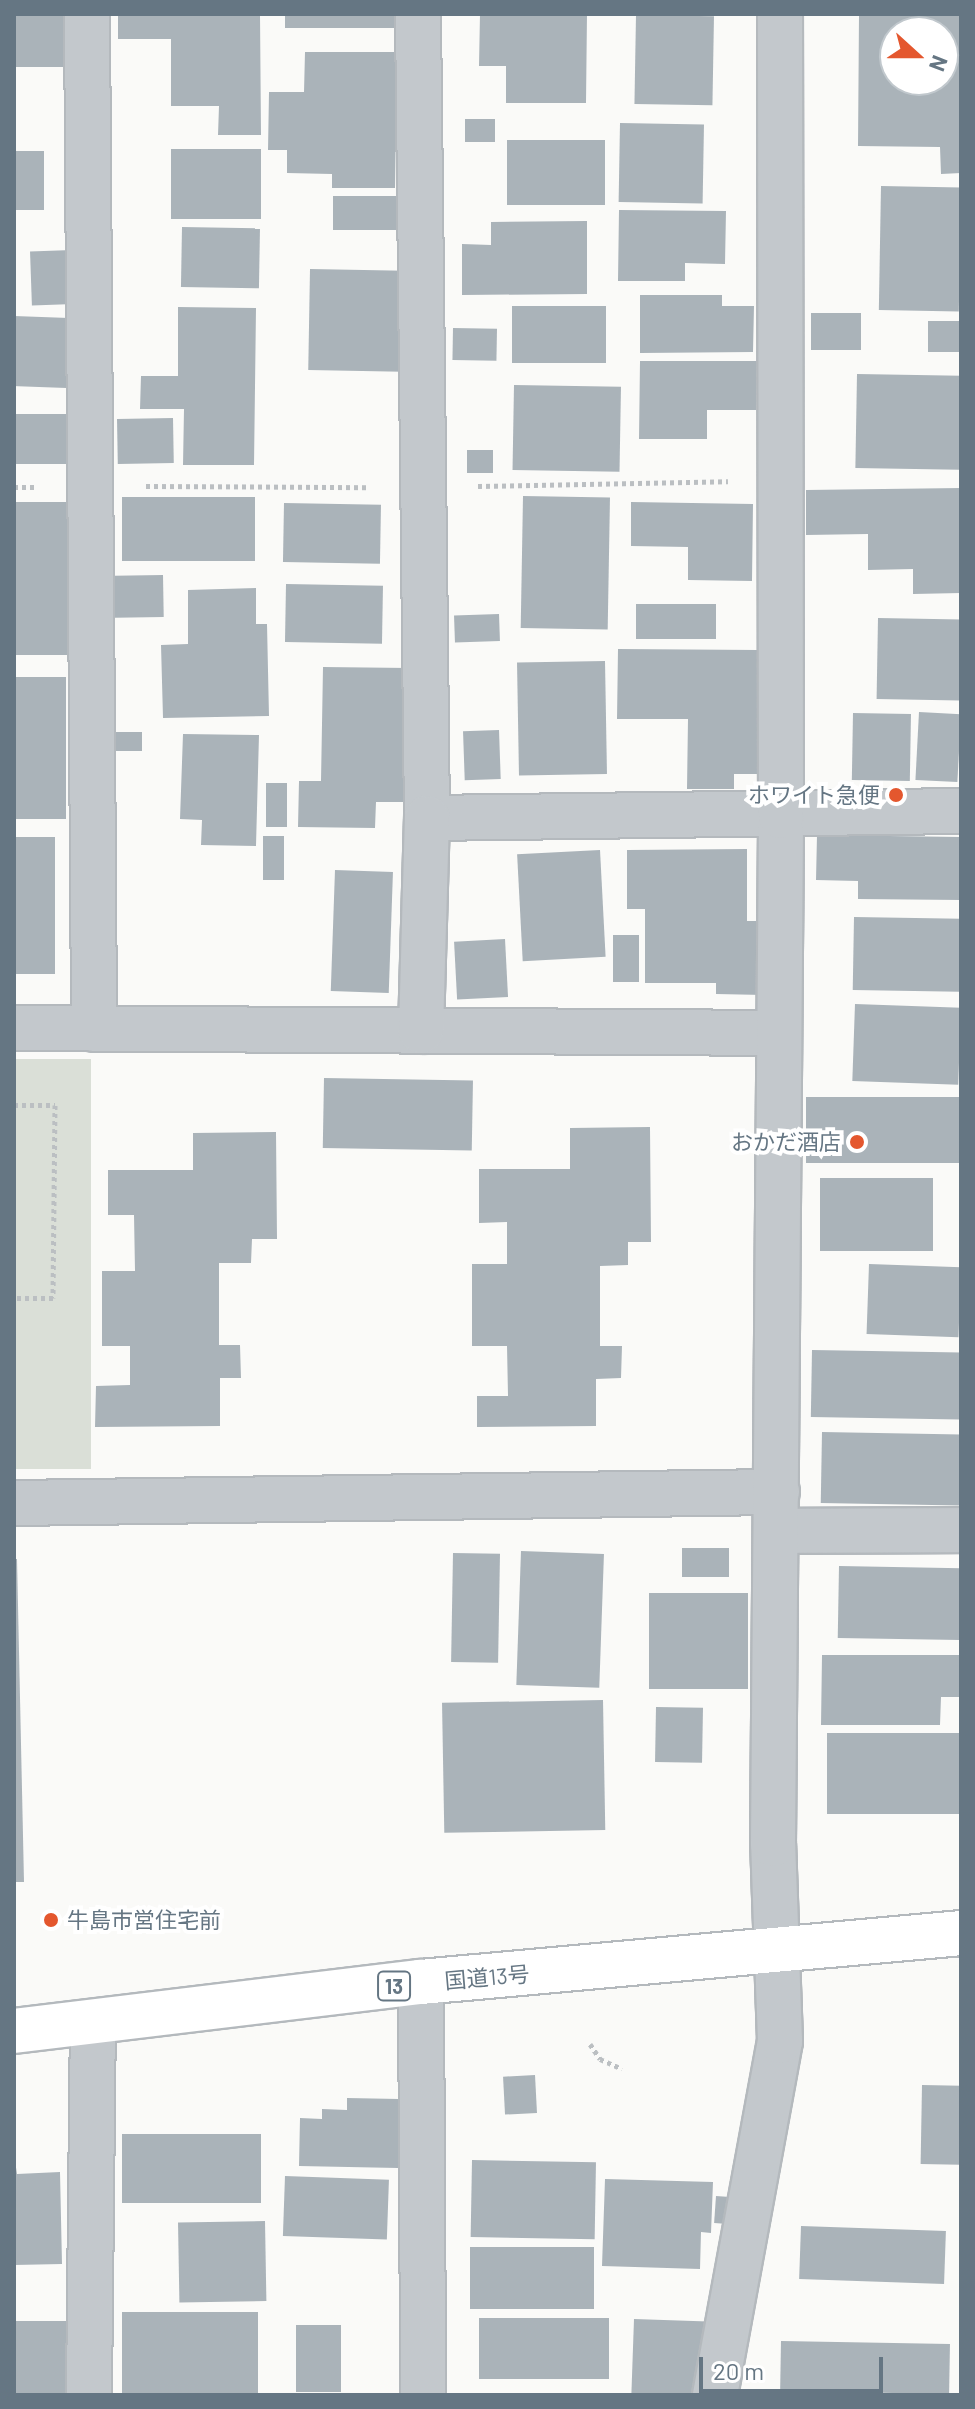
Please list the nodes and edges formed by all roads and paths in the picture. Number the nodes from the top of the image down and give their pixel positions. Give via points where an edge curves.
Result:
1 (87, 14) edge
2 (418, 14) edge
3 (780, 14) edge
4 (961, 811) edge
5 (781, 816) junction
6 (427, 818) junction
7 (14, 1028) edge
8 (94, 1029) junction
9 (421, 1031) junction
10 (779, 1033) junction
11 (14, 1105) edge
12 (14, 1298) edge
13 (14, 1503) edge
14 (777, 1512) junction
15 (961, 1530) edge
16 (961, 1933) edge
17 (775, 1951) junction
18 (421, 1982) junction
19 (93, 2022) junction
20 (14, 2031) edge
21 (590, 2044) dead end
22 (622, 2069) dead end
23 (89, 2395) edge
24 (423, 2395) edge
25 (715, 2395) edge

1 - 8 street
2 - 6 street
3 - 5 street
4 - 5 street
5 - 6 street
5 - 10 street
6 - 9 street
7 - 8 street
8 - 9 street
9 - 10 street
10 - 14 street
11 - 12 path via 55,1105 53,1298
13 - 14 street
14 - 15 street
14 - 17 street
16 - 17 highway, 国道13号 / 13
17 - 18 highway, 国道13号 / 13
17 - 25 street via 780,2041
18 - 19 highway, 国道13号 / 13
18 - 24 street
19 - 20 highway, 国道13号 / 13
19 - 23 street
21 - 22 path via 600,2059

